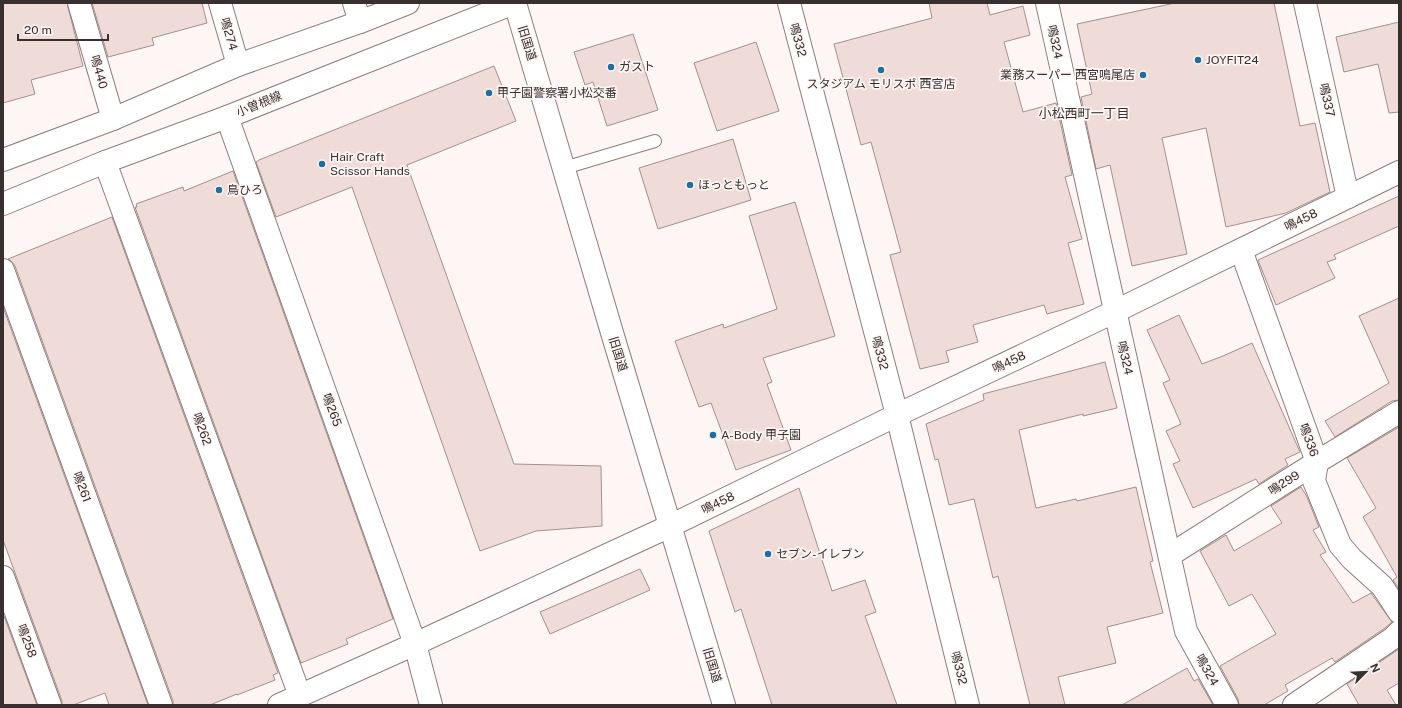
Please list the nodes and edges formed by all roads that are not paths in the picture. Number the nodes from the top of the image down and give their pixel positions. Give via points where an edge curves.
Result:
1 (79, 3) edge
2 (220, 3) edge
3 (408, 3) edge
4 (514, 3) edge
5 (788, 3) edge
6 (1047, 3) edge
7 (1305, 3) edge
8 (357, 13) edge
9 (238, 66) junction
10 (227, 117) junction
11 (113, 119) junction
12 (655, 141) dead end
13 (3, 160) edge
14 (105, 162) junction
15 (564, 168) junction
16 (1399, 172) edge
17 (1348, 197) junction
18 (3, 204) edge
19 (1241, 250) junction
20 (3, 270) edge
21 (1114, 312) junction
22 (1399, 412) edge
23 (897, 416) junction
24 (1317, 462) junction
25 (670, 526) junction
26 (1170, 555) junction
27 (3, 577) edge
28 (1399, 612) edge
29 (1399, 632) edge
30 (415, 644) junction
31 (287, 702) edge
32 (50, 705) edge
33 (161, 705) edge
34 (431, 705) edge
35 (724, 705) edge
36 (968, 705) edge
37 (1226, 705) edge
38 (1294, 705) edge

1 - 11 street, 鳴440
2 - 9 street, 鳴274
3 - 8 street
4 - 10 street, 小曽根線
4 - 15 street, 旧国道
5 - 23 street, 鳴332
6 - 21 street, 鳴324
7 - 17 street, 鳴337
8 - 9 street
9 - 11 street
10 - 14 street, 小曽根線
10 - 30 street, 鳴265
11 - 13 street
12 - 15 lane
14 - 18 street, 小曽根線
14 - 31 street, 鳴262
15 - 25 street, 旧国道
16 - 17 street, 鳴458
17 - 19 street, 鳴458
19 - 21 street, 鳴458
19 - 24 street, 鳴336
20 - 33 street, 鳴261
21 - 23 street, 鳴458
21 - 26 street, 鳴324
22 - 24 street, 鳴299
23 - 25 street, 鳴458
23 - 36 street, 鳴332
24 - 26 street, 鳴299
24 - 28 street, 鳴336 via 1314,481 1340,545 1382,586
25 - 30 street, 鳴458
25 - 35 street, 旧国道
26 - 37 street, 鳴324 via 1186,630
27 - 32 street, 鳴258
29 - 38 street
30 - 31 street, 鳴458
30 - 34 street, 鳴265

